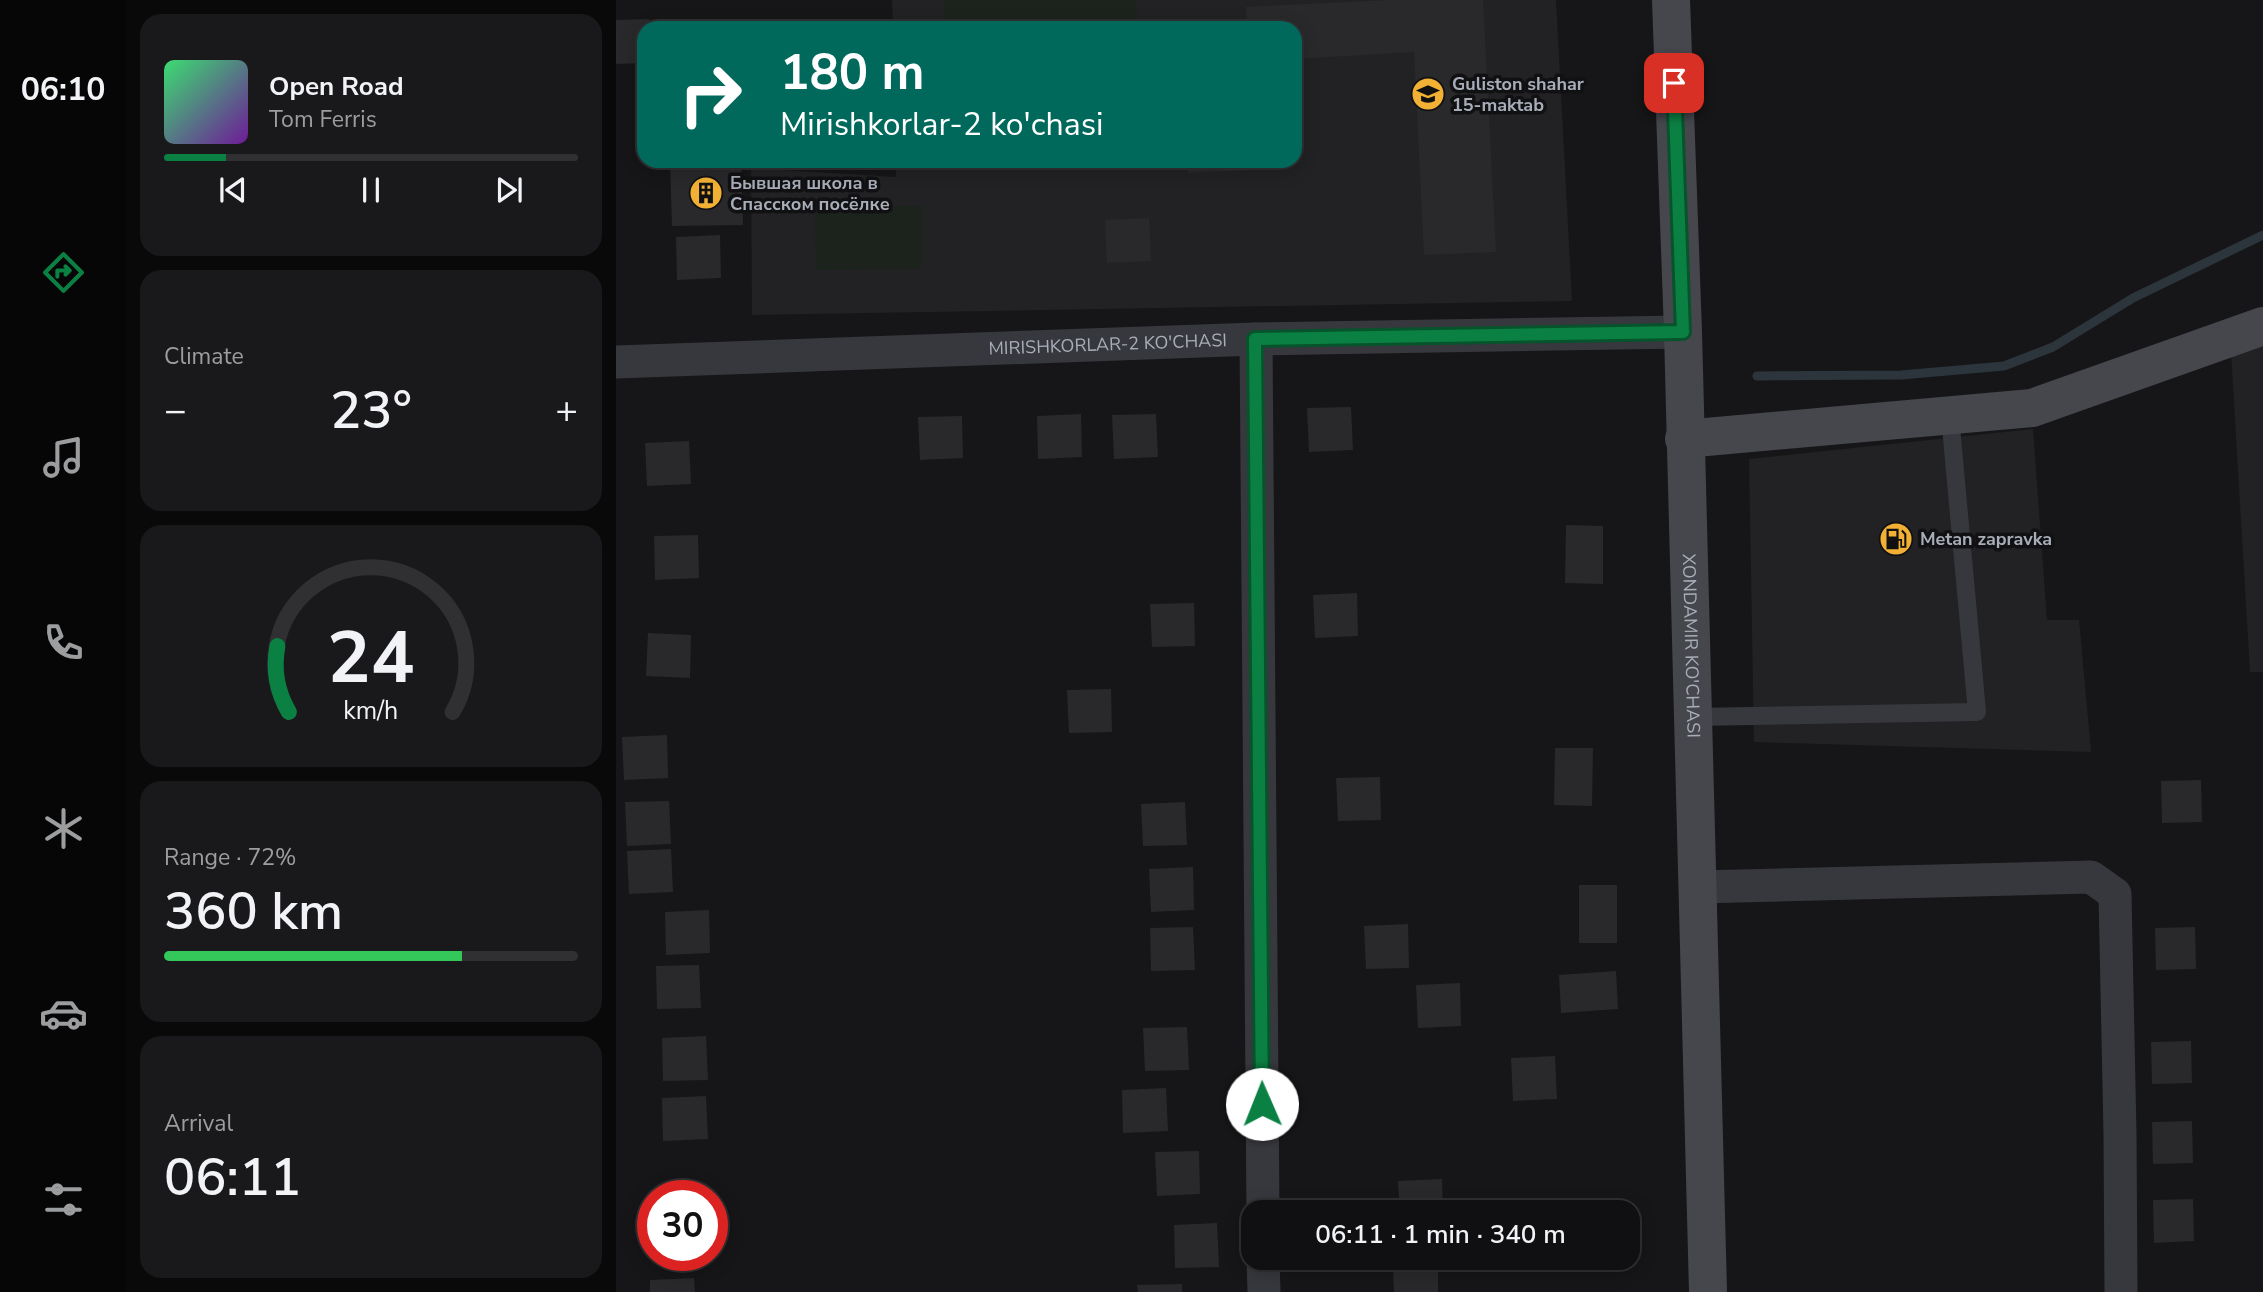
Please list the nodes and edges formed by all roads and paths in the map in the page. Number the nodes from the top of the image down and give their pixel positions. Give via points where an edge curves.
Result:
1 (1671, 0) edge
2 (2263, 326) edge
3 (1683, 332) junction
4 (1255, 339) junction
5 (616, 362) edge
6 (1950, 416) junction
7 (1684, 439) junction
8 (1694, 717) junction
9 (1698, 887) junction
10 (1263, 1200) edge
11 (1263, 1270) edge
12 (1264, 1292) edge
13 (1708, 1292) edge
14 (2121, 1292) edge

1 - 3 main road, XONDAMIR KO'CHASI
2 - 6 main road via 2032,408
3 - 4 street, MIRISHKORLAR-2 KO'CHASI
3 - 7 main road, XONDAMIR KO'CHASI
4 - 5 street, MIRISHKORLAR-2 KO'CHASI
4 - 10 street
6 - 7 main road
6 - 8 lane via 1977,712
7 - 8 main road, XONDAMIR KO'CHASI
8 - 9 main road, XONDAMIR KO'CHASI
9 - 13 main road, XONDAMIR KO'CHASI
9 - 14 street via 2091,877 2115,894
11 - 12 street

